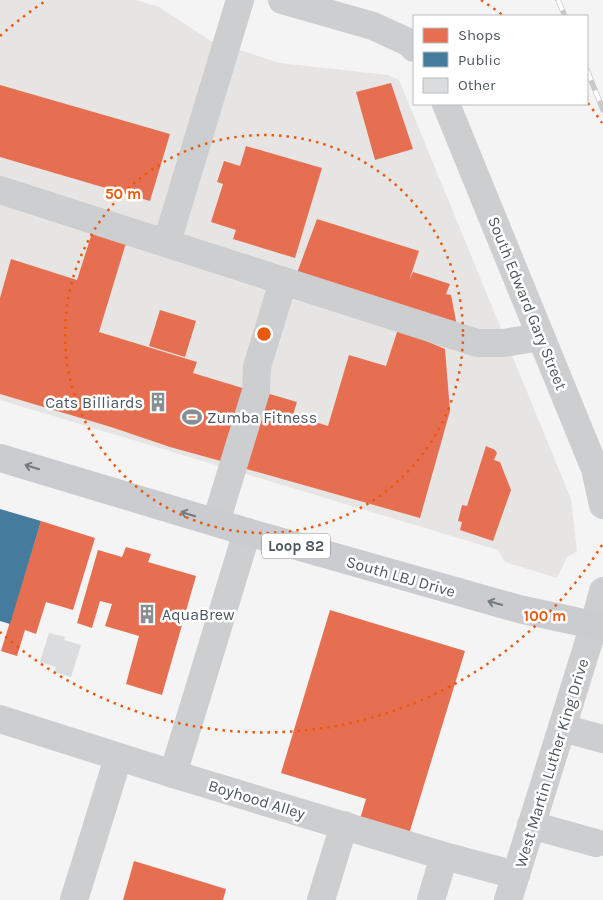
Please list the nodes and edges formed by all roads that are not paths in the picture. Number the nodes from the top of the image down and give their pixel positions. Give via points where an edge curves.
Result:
1 (240, 0) edge
2 (282, 0) edge
3 (413, 46) edge
4 (446, 105) edge
5 (0, 190) edge
6 (167, 242) junction
7 (283, 282) junction
8 (542, 337) junction
9 (0, 458) edge
10 (603, 505) edge
11 (216, 522) junction
12 (247, 532) junction
13 (603, 591) edge
14 (598, 626) edge
15 (0, 719) edge
16 (562, 728) junction
17 (603, 739) edge
18 (118, 758) junction
19 (173, 774) junction
20 (344, 825) junction
21 (531, 825) junction
22 (601, 847) edge
23 (444, 856) junction
24 (512, 887) edge
25 (74, 900) edge
26 (321, 900) edge
27 (431, 900) edge

1 - 6 street
2 - 3 street via 373,26
4 - 8 street, South Edward Gary Street
5 - 6 street
6 - 7 street
7 - 8 street via 478,342 503,343
7 - 11 street via 257,366 256,391
8 - 10 street, South Edward Gary Street via 595,469
11 -> 9 main road, South LBJ Drive / Loop 82
11 - 12 main road, South LBJ Drive / Loop 82
14 -> 12 main road, South LBJ Drive / Loop 82 via 519,610
12 - 19 street
13 - 14 street
14 - 16 street, West Martin Luther King Drive
15 - 18 street, Boyhood Alley
16 - 17 street
16 - 21 street, West Martin Luther King Drive
18 - 19 street, Boyhood Alley
18 - 25 street
19 - 20 street, Boyhood Alley
20 - 23 street, Boyhood Alley
20 - 26 street
21 - 22 street
21 - 24 street, West Martin Luther King Drive
23 - 24 street, Boyhood Alley
23 - 27 street

